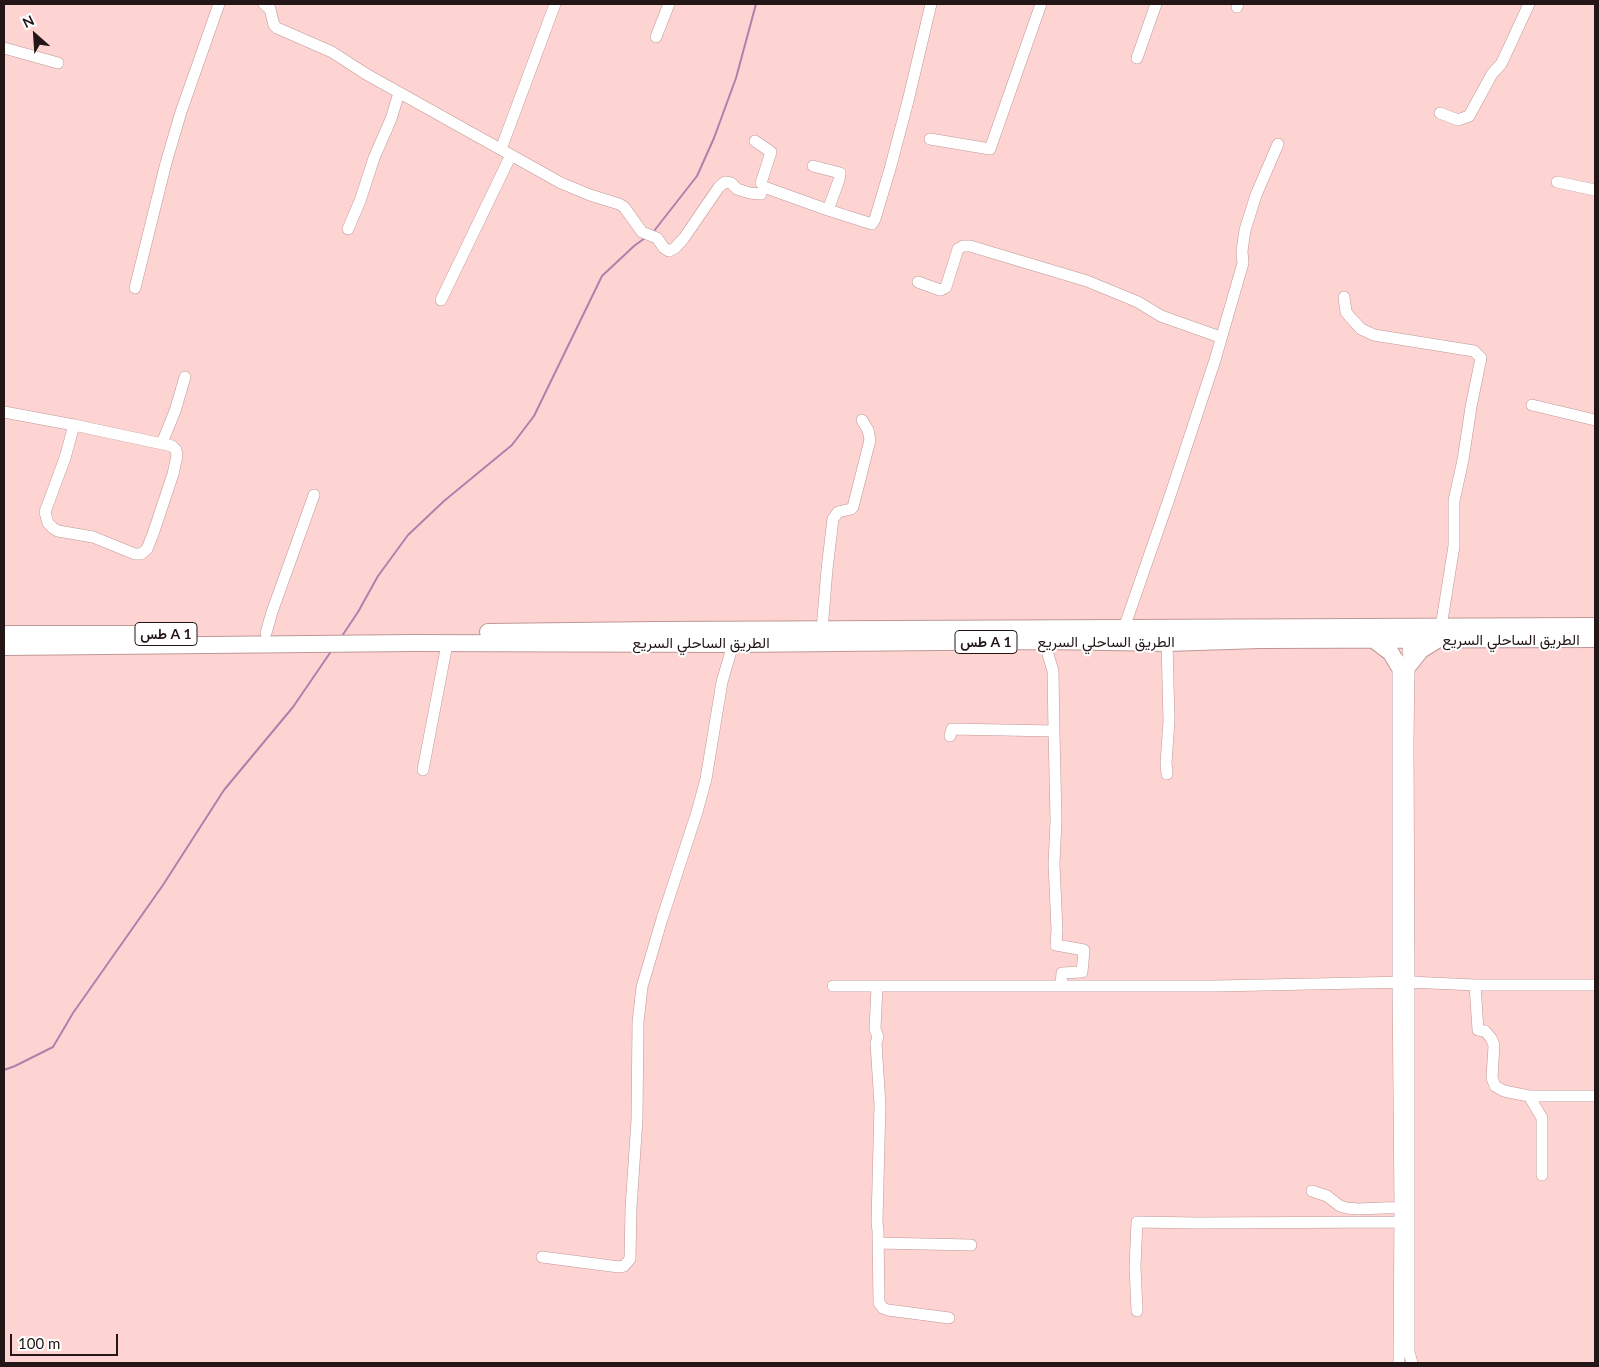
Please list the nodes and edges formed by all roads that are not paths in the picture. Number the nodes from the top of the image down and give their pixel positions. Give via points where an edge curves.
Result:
1 (218, 4) edge
2 (264, 4) edge
3 (555, 4) edge
4 (669, 4) edge
5 (931, 4) edge
6 (1041, 4) edge
7 (1156, 4) edge
8 (1529, 4) edge
9 (656, 37) dead end
10 (4, 48) edge
11 (1137, 58) dead end
12 (58, 63) dead end
13 (399, 93) junction
14 (1440, 113) dead end
15 (930, 139) dead end
16 (754, 141) dead end
17 (1278, 144) dead end
18 (506, 152) junction
19 (813, 166) dead end
20 (1557, 182) dead end
21 (1595, 190) edge
22 (761, 194) dead end
23 (828, 210) junction
24 (348, 229) dead end
25 (918, 282) dead end
26 (135, 288) dead end
27 (1344, 297) dead end
28 (441, 300) dead end
29 (1220, 337) junction
30 (185, 377) dead end
31 (1532, 405) dead end
32 (4, 412) edge
33 (862, 420) dead end
34 (1595, 420) edge
35 (74, 425) junction
36 (162, 443) junction
37 (314, 495) dead end
38 (1595, 626) edge
39 (1124, 628) junction
40 (822, 630) junction
41 (266, 633) junction
42 (1439, 633) junction
43 (4, 634) edge
44 (1402, 634) junction
45 (328, 638) junction
46 (376, 638) junction
47 (1595, 639) edge
48 (1374, 640) junction
49 (1044, 641) junction
50 (1167, 643) junction
51 (447, 644) junction
52 (733, 644) junction
53 (4, 647) edge
54 (1404, 665) junction
55 (1054, 731) junction
56 (950, 736) dead end
57 (423, 770) dead end
58 (1167, 774) dead end
59 (1404, 983) junction
60 (1475, 985) junction
61 (1595, 985) edge
62 (833, 986) dead end
63 (877, 986) junction
64 (1061, 986) junction
65 (1529, 1096) junction
66 (1595, 1096) edge
67 (1542, 1175) dead end
68 (1312, 1191) dead end
69 (1405, 1208) junction
70 (1400, 1222) junction
71 (878, 1243) junction
72 (971, 1245) dead end
73 (542, 1257) dead end
74 (1405, 1292) junction
75 (1137, 1312) dead end
76 (949, 1318) dead end
77 (1400, 1363) edge
78 (1412, 1363) edge

1 - 26 street via 166,163
2 - 13 street via 270,9 277,28 332,52
3 - 18 street
4 - 9 street
5 - 23 street via 906,111 875,219 872,224
6 - 15 street via 990,149
7 - 11 street
8 - 14 street via 1501,64 1468,116 1458,120
10 - 12 street
13 - 18 street
13 - 24 street
16 - 23 street via 771,152 761,183 764,187
17 - 29 street via 1245,230 1243,263
18 - 22 street via 561,183 624,207 642,232 657,238 669,251 684,238 725,182 741,191
18 - 28 street
19 - 23 street via 840,173
20 - 21 street
25 - 29 street via 940,290 946,287 958,250 970,246 1087,281 1138,302 1161,316
27 - 42 street via 1346,312 1361,329 1374,335 1474,351 1482,358 1454,501 1454,546
29 - 39 street
30 - 36 street
31 - 34 street
32 - 35 street
33 - 40 street via 870,440 853,507 838,512 833,519
35 - 36 street
35 - 36 street via 45,512 48,522 58,531 93,537 135,554 147,549 174,474 176,450
37 - 41 street
38 - 42 highway, الطريق الساحلي السريع / طس A 1
39 - 40 highway, الطريق الساحلي السريع / طس A 1
39 - 44 highway, الطريق الساحلي السريع / طس A 1
40 - 46 highway, الطريق الساحلي السريع / طس A 1 via 656,630
41 - 43 highway, طس A 1
41 - 45 highway, طس A 1
42 - 44 highway, الطريق الساحلي السريع / طس A 1
42 - 47 highway, الطريق الساحلي السريع / طس A 1
42 - 54 highway
44 - 48 highway, الطريق الساحلي السريع / طس A 1
44 - 54 street
45 - 46 highway
45 - 53 highway, طس A 1
46 - 51 highway, الطريق الساحلي السريع / طس A 1
48 - 50 highway, الطريق الساحلي السريع / طس A 1
48 - 54 highway
49 - 50 highway, الطريق الساحلي السريع / طس A 1
49 - 52 highway, الطريق الساحلي السريع / طس A 1
49 - 55 street via 1053,671
50 - 58 street
51 - 52 highway, الطريق الساحلي السريع / طس A 1
51 - 57 street
52 - 73 street via 722,682 702,796 642,987 630,1259 619,1267
54 - 59 street
55 - 56 street via 952,729
55 - 64 street via 1056,945 1084,950 1082,972 1062,974
59 - 60 street
59 - 64 street
59 - 69 street
60 - 61 street
60 - 65 street via 1478,1030 1485,1031 1494,1045 1492,1078 1495,1086
62 - 63 street
63 - 64 street
63 - 71 street via 875,1029 880,1105
65 - 66 street
65 - 67 street via 1542,1118
68 - 69 street via 1347,1208
69 - 70 street
69 - 74 street
70 - 74 street
70 - 75 street via 1137,1222
71 - 72 street
71 - 76 street via 878,1299 883,1308
74 - 77 street
74 - 78 street

